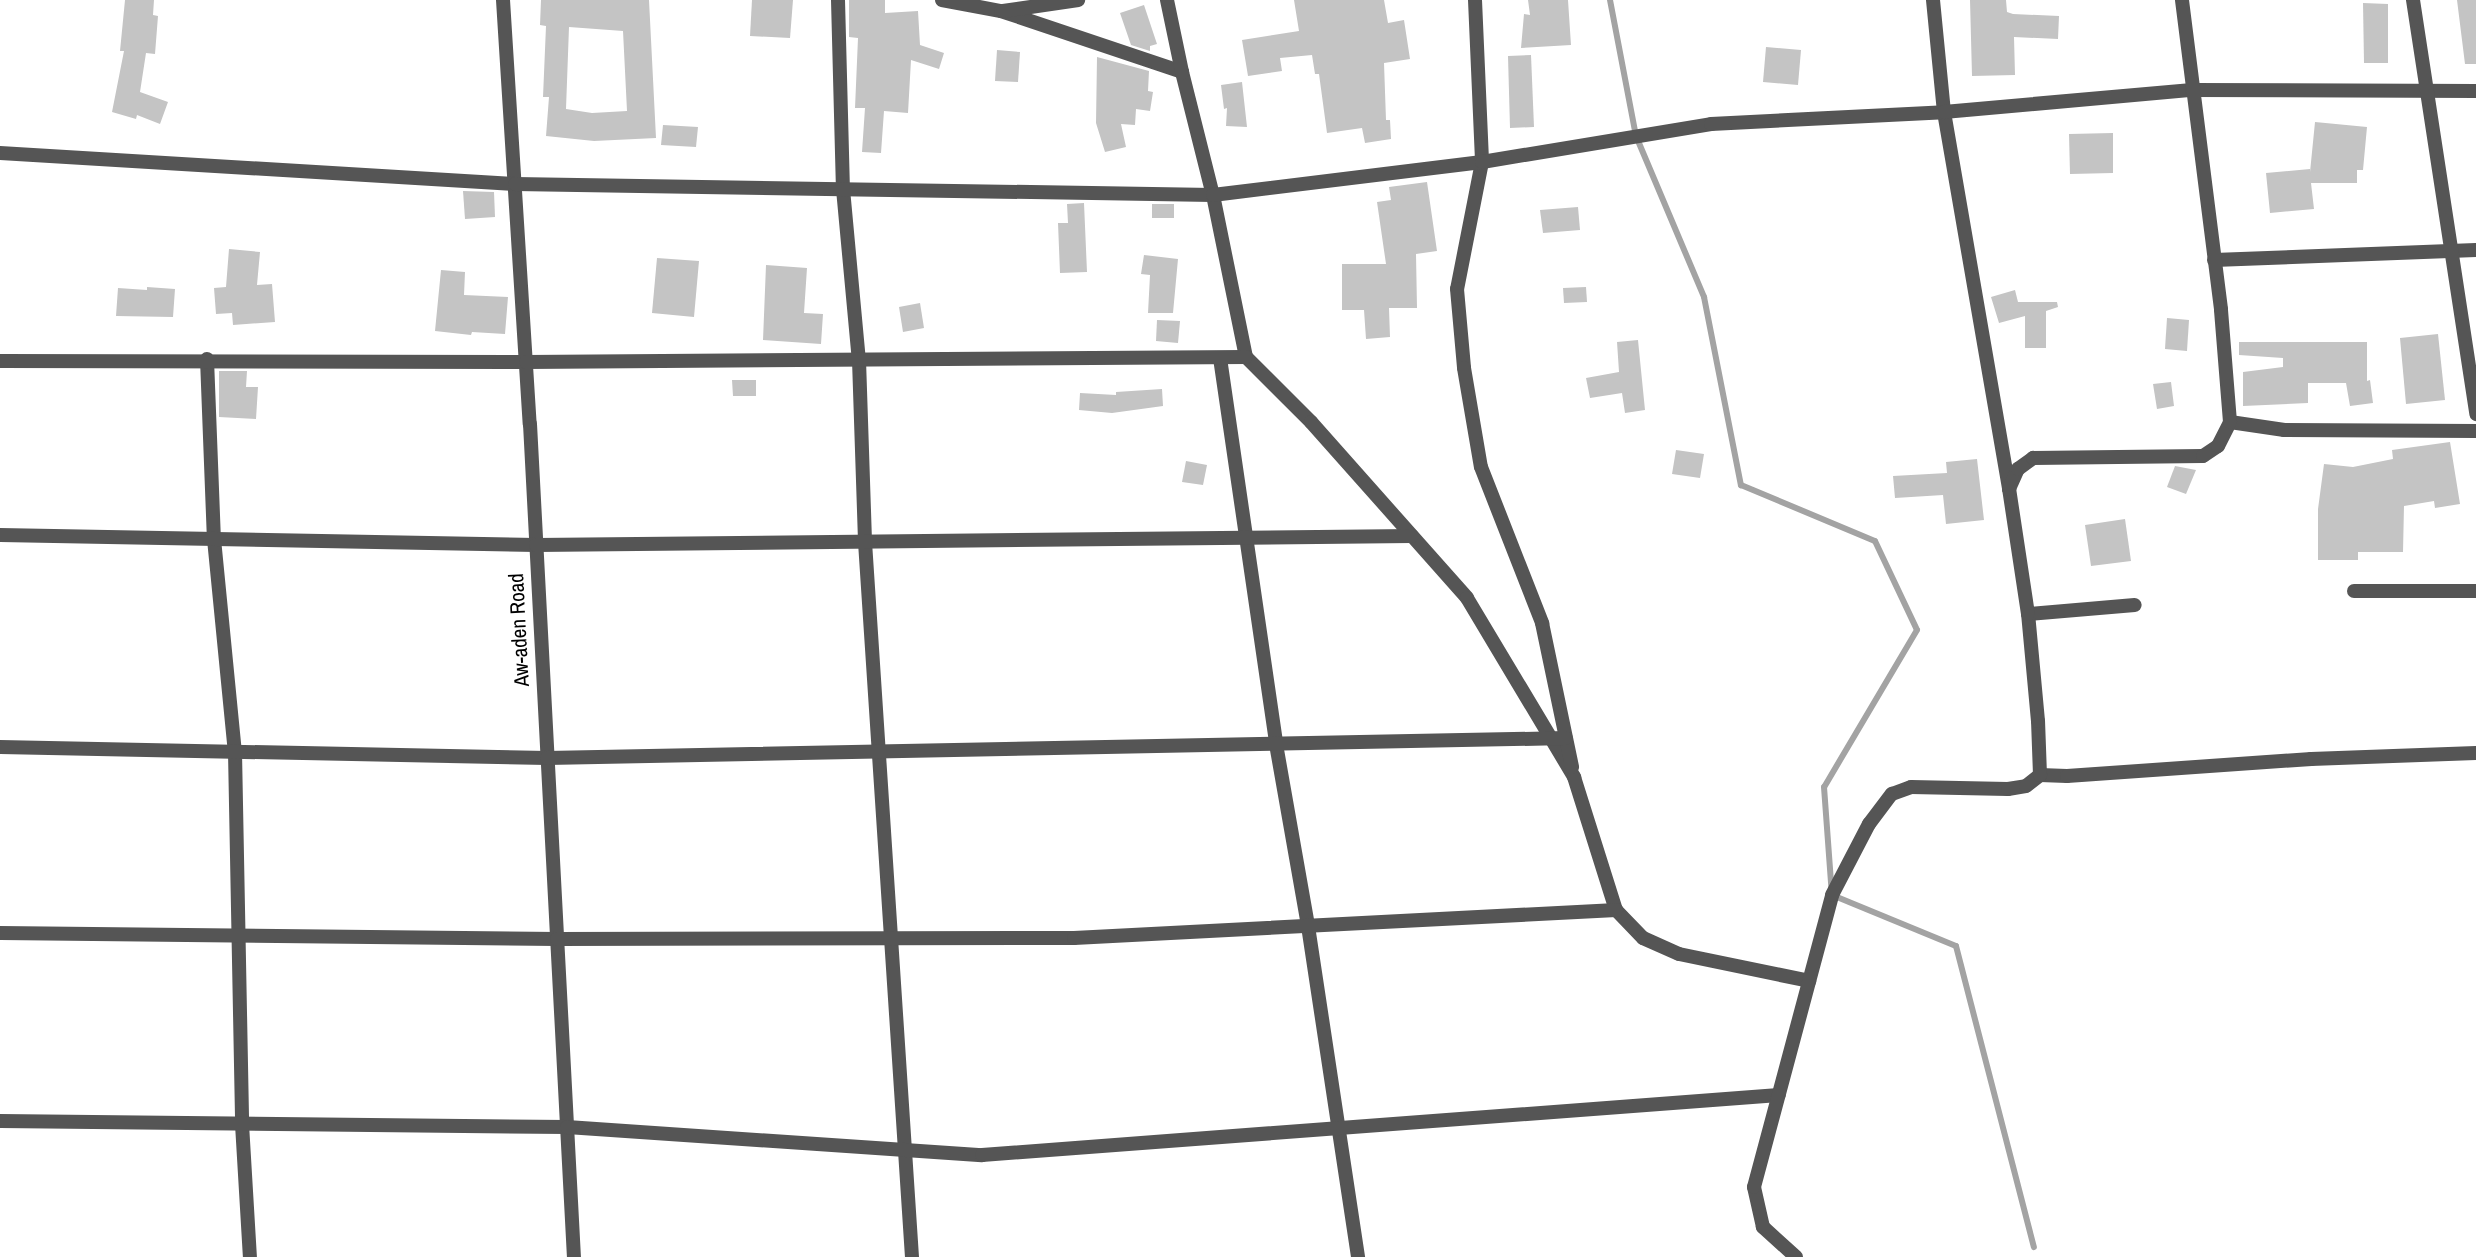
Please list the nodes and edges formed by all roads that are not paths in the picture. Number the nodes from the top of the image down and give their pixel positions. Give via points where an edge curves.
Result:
1 (503, 0) edge
2 (838, 0) edge
3 (942, 0) edge
4 (1078, 0) edge
5 (1167, 0) edge
6 (1475, 0) edge
7 (1933, 0) edge
8 (2182, 0) edge
9 (2413, 0) edge
10 (1000, 11) junction
11 (1182, 72) junction
12 (2192, 90) junction
13 (2427, 91) junction
14 (2476, 92) edge
15 (1944, 112) junction
16 (0, 153) edge
17 (1482, 162) junction
18 (515, 184) junction
19 (844, 189) junction
20 (1213, 195) junction
21 (2476, 250) edge
22 (2451, 251) junction
23 (2214, 260) junction
24 (1220, 358) junction
25 (1247, 358) junction
26 (207, 359) junction
27 (859, 360) junction
28 (0, 361) edge
29 (526, 362) junction
30 (2476, 414) edge
31 (2230, 422) junction
32 (2476, 431) edge
33 (2009, 489) junction
34 (0, 534) edge
35 (1412, 536) junction
36 (1247, 538) junction
37 (214, 539) junction
38 (865, 542) junction
39 (536, 545) junction
40 (2476, 591) edge
41 (2354, 592) dead end
42 (2135, 605) dead end
43 (2028, 614) junction
44 (1550, 738) junction
45 (1566, 738) junction
46 (1276, 744) junction
47 (0, 747) edge
48 (235, 752) junction
49 (881, 752) junction
50 (2476, 753) edge
51 (547, 758) junction
52 (2040, 775) junction
53 (1574, 777) junction
54 (1616, 910) junction
55 (1308, 926) junction
56 (0, 933) edge
57 (238, 936) junction
58 (557, 939) junction
59 (891, 939) junction
60 (1809, 981) junction
61 (1779, 1095) junction
62 (0, 1121) edge
63 (242, 1124) junction
64 (567, 1127) junction
65 (1339, 1129) junction
66 (906, 1150) junction
67 (250, 1257) edge
68 (574, 1257) edge
69 (912, 1257) edge
70 (1358, 1257) edge
71 (1796, 1257) edge

1 - 18 street, Aw-aden Road
2 - 19 street
3 - 10 street
4 - 10 street
5 - 11 street
6 - 17 street
7 - 15 street
8 - 12 street
9 - 13 street
10 - 11 street
11 - 20 street
12 - 13 street
12 - 15 street
12 - 23 street
13 - 14 street
13 - 22 street
15 - 17 street via 1712,124
15 - 33 street
16 - 18 street
17 - 20 street
17 - 45 street via 1457,289 1464,368 1481,467 1542,623
18 - 19 street
18 - 29 street, Aw-aden Road
19 - 20 street
19 - 27 street
20 - 25 street
21 - 22 street
22 - 23 street
22 - 30 street
23 - 31 street
24 - 25 street
24 - 27 street
24 - 36 street
25 - 35 street
26 - 28 street
26 - 29 street
26 - 37 street
27 - 29 street
27 - 38 street
29 - 39 street, Aw-aden Road
31 - 32 street via 2284,430
31 - 33 street via 2218,446 2203,456 2033,458 2018,469
33 - 43 street
34 - 37 street
35 - 36 street
35 - 44 street via 1467,598
36 - 38 street
36 - 46 street
37 - 39 street
37 - 48 street
38 - 39 street
38 - 49 street
39 - 51 street, Aw-aden Road
40 - 41 street
42 - 43 street
43 - 52 street
44 - 45 street
44 - 46 street
44 - 53 street
45 - 53 street
46 - 49 street
46 - 55 street
47 - 48 street
48 - 51 street
48 - 57 street
49 - 51 street
49 - 59 street
50 - 52 street
51 - 58 street, Aw-aden Road
52 - 60 street via 2026,786 2008,789 1911,787 1892,794 1869,824 1832,895
53 - 54 street
54 - 55 street
54 - 60 street via 1643,938 1679,954
55 - 59 street via 1074,938
55 - 65 street
56 - 57 street
57 - 58 street
57 - 63 street
58 - 59 street
58 - 64 street, Aw-aden Road
59 - 66 street
60 - 61 street
61 - 65 street
61 - 71 street via 1755,1187 1763,1227
62 - 63 street
63 - 64 street
63 - 67 street
64 - 66 street
64 - 68 street, Aw-aden Road
65 - 66 street via 982,1155
65 - 70 street
66 - 69 street

